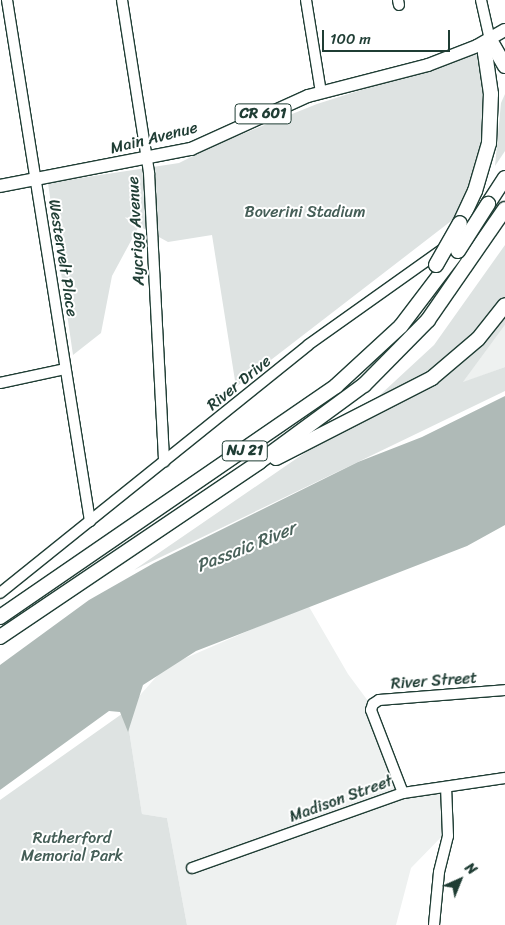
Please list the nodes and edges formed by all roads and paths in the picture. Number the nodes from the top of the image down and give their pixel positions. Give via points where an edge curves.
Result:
1 (7, 0) edge
2 (122, 0) edge
3 (306, 0) edge
4 (482, 0) edge
5 (5, 16) edge
6 (505, 30) edge
7 (490, 40) junction
8 (505, 66) edge
9 (321, 92) junction
10 (147, 159) junction
11 (505, 178) edge
12 (35, 180) junction
13 (0, 186) edge
14 (505, 208) edge
15 (505, 305) edge
16 (385, 343) junction
17 (66, 369) junction
18 (0, 383) edge
19 (164, 462) junction
20 (233, 480) junction
21 (90, 521) junction
22 (0, 593) edge
23 (0, 616) edge
24 (31, 616) junction
25 (0, 637) edge
26 (0, 640) edge
27 (505, 690) edge
28 (505, 778) edge
29 (446, 787) junction
30 (403, 793) junction
31 (192, 868) dead end
32 (434, 925) edge

1 - 5 street, Westervelt Place
2 - 10 street, Aycrigg Avenue
3 - 9 street
4 - 7 street
5 - 12 street, Westervelt Place
6 - 7 main road, Main Avenue / CR 601
7 - 8 highway
7 - 9 main road, Main Avenue / CR 601 via 428,65
7 - 16 highway, bridge via 485,53 492,94 489,143 478,183 436,265
9 - 10 main road, Main Avenue / CR 601 via 256,117 191,149
10 - 12 main road, Main Avenue / CR 601
10 - 19 street, Aycrigg Avenue
11 - 16 highway, NJ 21, bridge via 458,250 415,309
12 - 13 main road, Main Avenue / CR 601
12 - 17 street, Westervelt Place
14 - 19 street, River Drive via 308,345
14 - 20 highway, NJ 21 via 442,301 392,360 328,413
15 - 20 highway via 478,339 432,378 389,403
16 - 23 highway, NJ 21 via 300,413
17 - 18 street
17 - 21 street, Westervelt Place
19 - 21 street, River Drive
20 - 24 highway, NJ 21
21 - 22 street, River Drive
24 - 25 highway, NJ 21
24 - 26 highway
27 - 30 street, River Street via 379,700 371,710
28 - 29 street, Madison Street
29 - 30 street, Madison Street
29 - 32 street via 448,836 439,872
30 - 31 street, Madison Street

